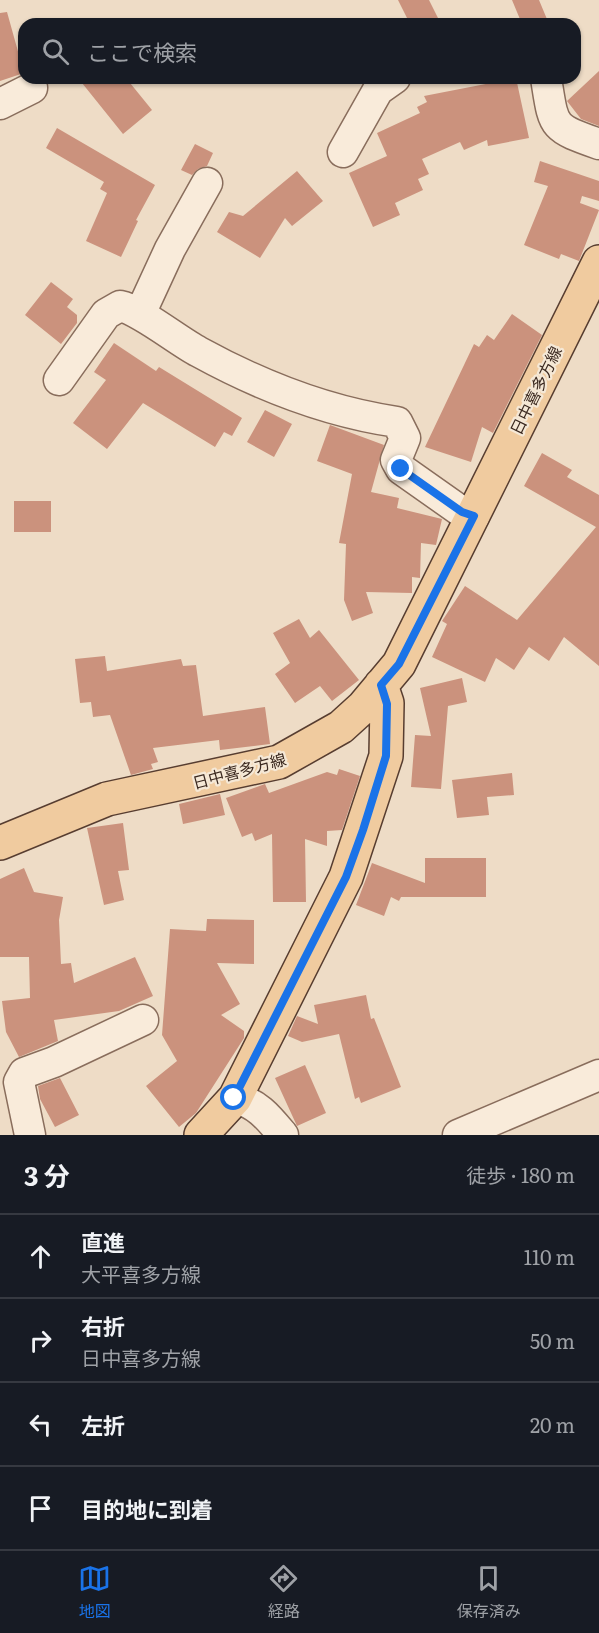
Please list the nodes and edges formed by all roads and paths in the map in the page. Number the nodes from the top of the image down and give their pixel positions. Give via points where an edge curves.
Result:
1 (386, 84) edge
2 (547, 84) edge
3 (32, 88) dead end
4 (0, 104) edge
5 (599, 144) edge
6 (343, 152) dead end
7 (207, 183) dead end
8 (599, 262) edge
9 (140, 314) junction
10 (59, 380) dead end
11 (474, 516) junction
12 (381, 685) junction
13 (0, 843) edge
14 (143, 1020) dead end
15 (599, 1075) edge
16 (234, 1098) junction
17 (30, 1135) edge
18 (201, 1135) edge
19 (283, 1135) edge
20 (458, 1135) edge

1 - 6 street via 378,90
2 - 5 street via 556,124 562,131
3 - 4 street
7 - 9 street
8 - 11 main road, 日中喜多方線
9 - 10 street via 120,306 106,315
9 - 11 street via 240,373 328,408 397,422 405,438 396,460 401,469 462,512
11 - 12 main road, 日中喜多方線 via 399,664
12 - 13 main road, 日中喜多方線 via 341,727 279,762 107,799
12 - 16 main road via 387,704 386,756 363,830 346,877
14 - 17 street via 24,1073 19,1082
15 - 20 street
16 - 18 main road
16 - 19 street via 252,1102

